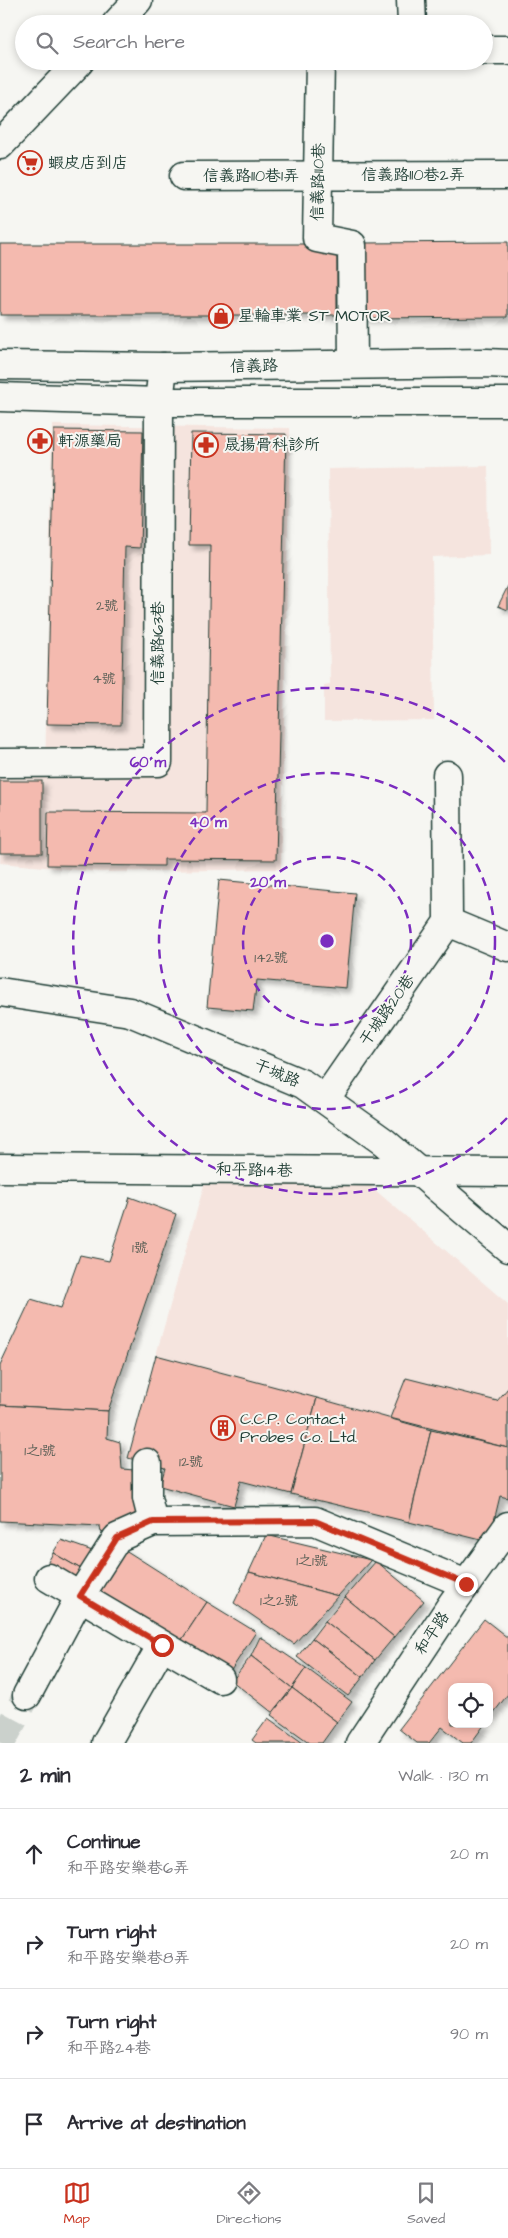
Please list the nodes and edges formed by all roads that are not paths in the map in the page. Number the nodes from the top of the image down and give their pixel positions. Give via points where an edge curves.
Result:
1 (138, 0) edge
2 (411, 0) edge
3 (124, 15) edge
4 (412, 15) edge
5 (493, 50) edge
6 (508, 50) edge
7 (71, 70) edge
8 (320, 70) edge
9 (0, 144) edge
10 (508, 175) edge
11 (184, 176) dead end
12 (318, 176) junction
13 (353, 364) junction
14 (508, 364) edge
15 (0, 365) edge
16 (163, 367) junction
17 (0, 397) edge
18 (160, 402) junction
19 (508, 402) edge
20 (0, 763) edge
21 (447, 775) dead end
22 (448, 922) junction
23 (508, 947) edge
24 (0, 992) edge
25 (326, 1098) junction
26 (0, 1168) edge
27 (420, 1172) junction
28 (508, 1172) edge
29 (508, 1248) edge
30 (147, 1463) dead end
31 (153, 1522) junction
32 (508, 1526) edge
33 (49, 1578) dead end
34 (466, 1584) junction
35 (80, 1596) junction
36 (162, 1645) junction
37 (220, 1679) dead end
38 (27, 1694) tunnel mouth
39 (106, 1743) edge
40 (360, 1743) edge

1 - 3 street
2 - 4 street
5 - 6 street
7 - 9 street
8 - 12 street, 信義路110巷
10 - 12 street, 信義路110巷2弄
11 - 12 street, 信義路110巷1弄
12 - 13 street, 信義路110巷 via 317,238 352,245
13 - 14 street, 信義路
13 - 16 street, 信義路
15 - 16 street, 信義路
16 - 18 street, 信義路163巷
17 - 18 street
18 - 19 street
18 - 20 street, 信義路163巷 via 158,762
21 - 22 street
22 - 23 street
22 - 25 street, 干城路20巷
24 - 25 street, 干城路 via 130,1012 303,1084
25 - 27 street, 干城路
26 - 27 street, 和平路14巷
27 - 28 street, 和平路14巷
27 - 29 street, 干城路
30 - 31 street via 147,1498
31 - 34 street via 315,1521
31 - 35 street via 117,1538
32 - 34 street, 和平路
33 - 35 street
34 - 40 street, 和平路
35 - 36 street
35 - 38 street
36 - 37 street
36 - 39 street

